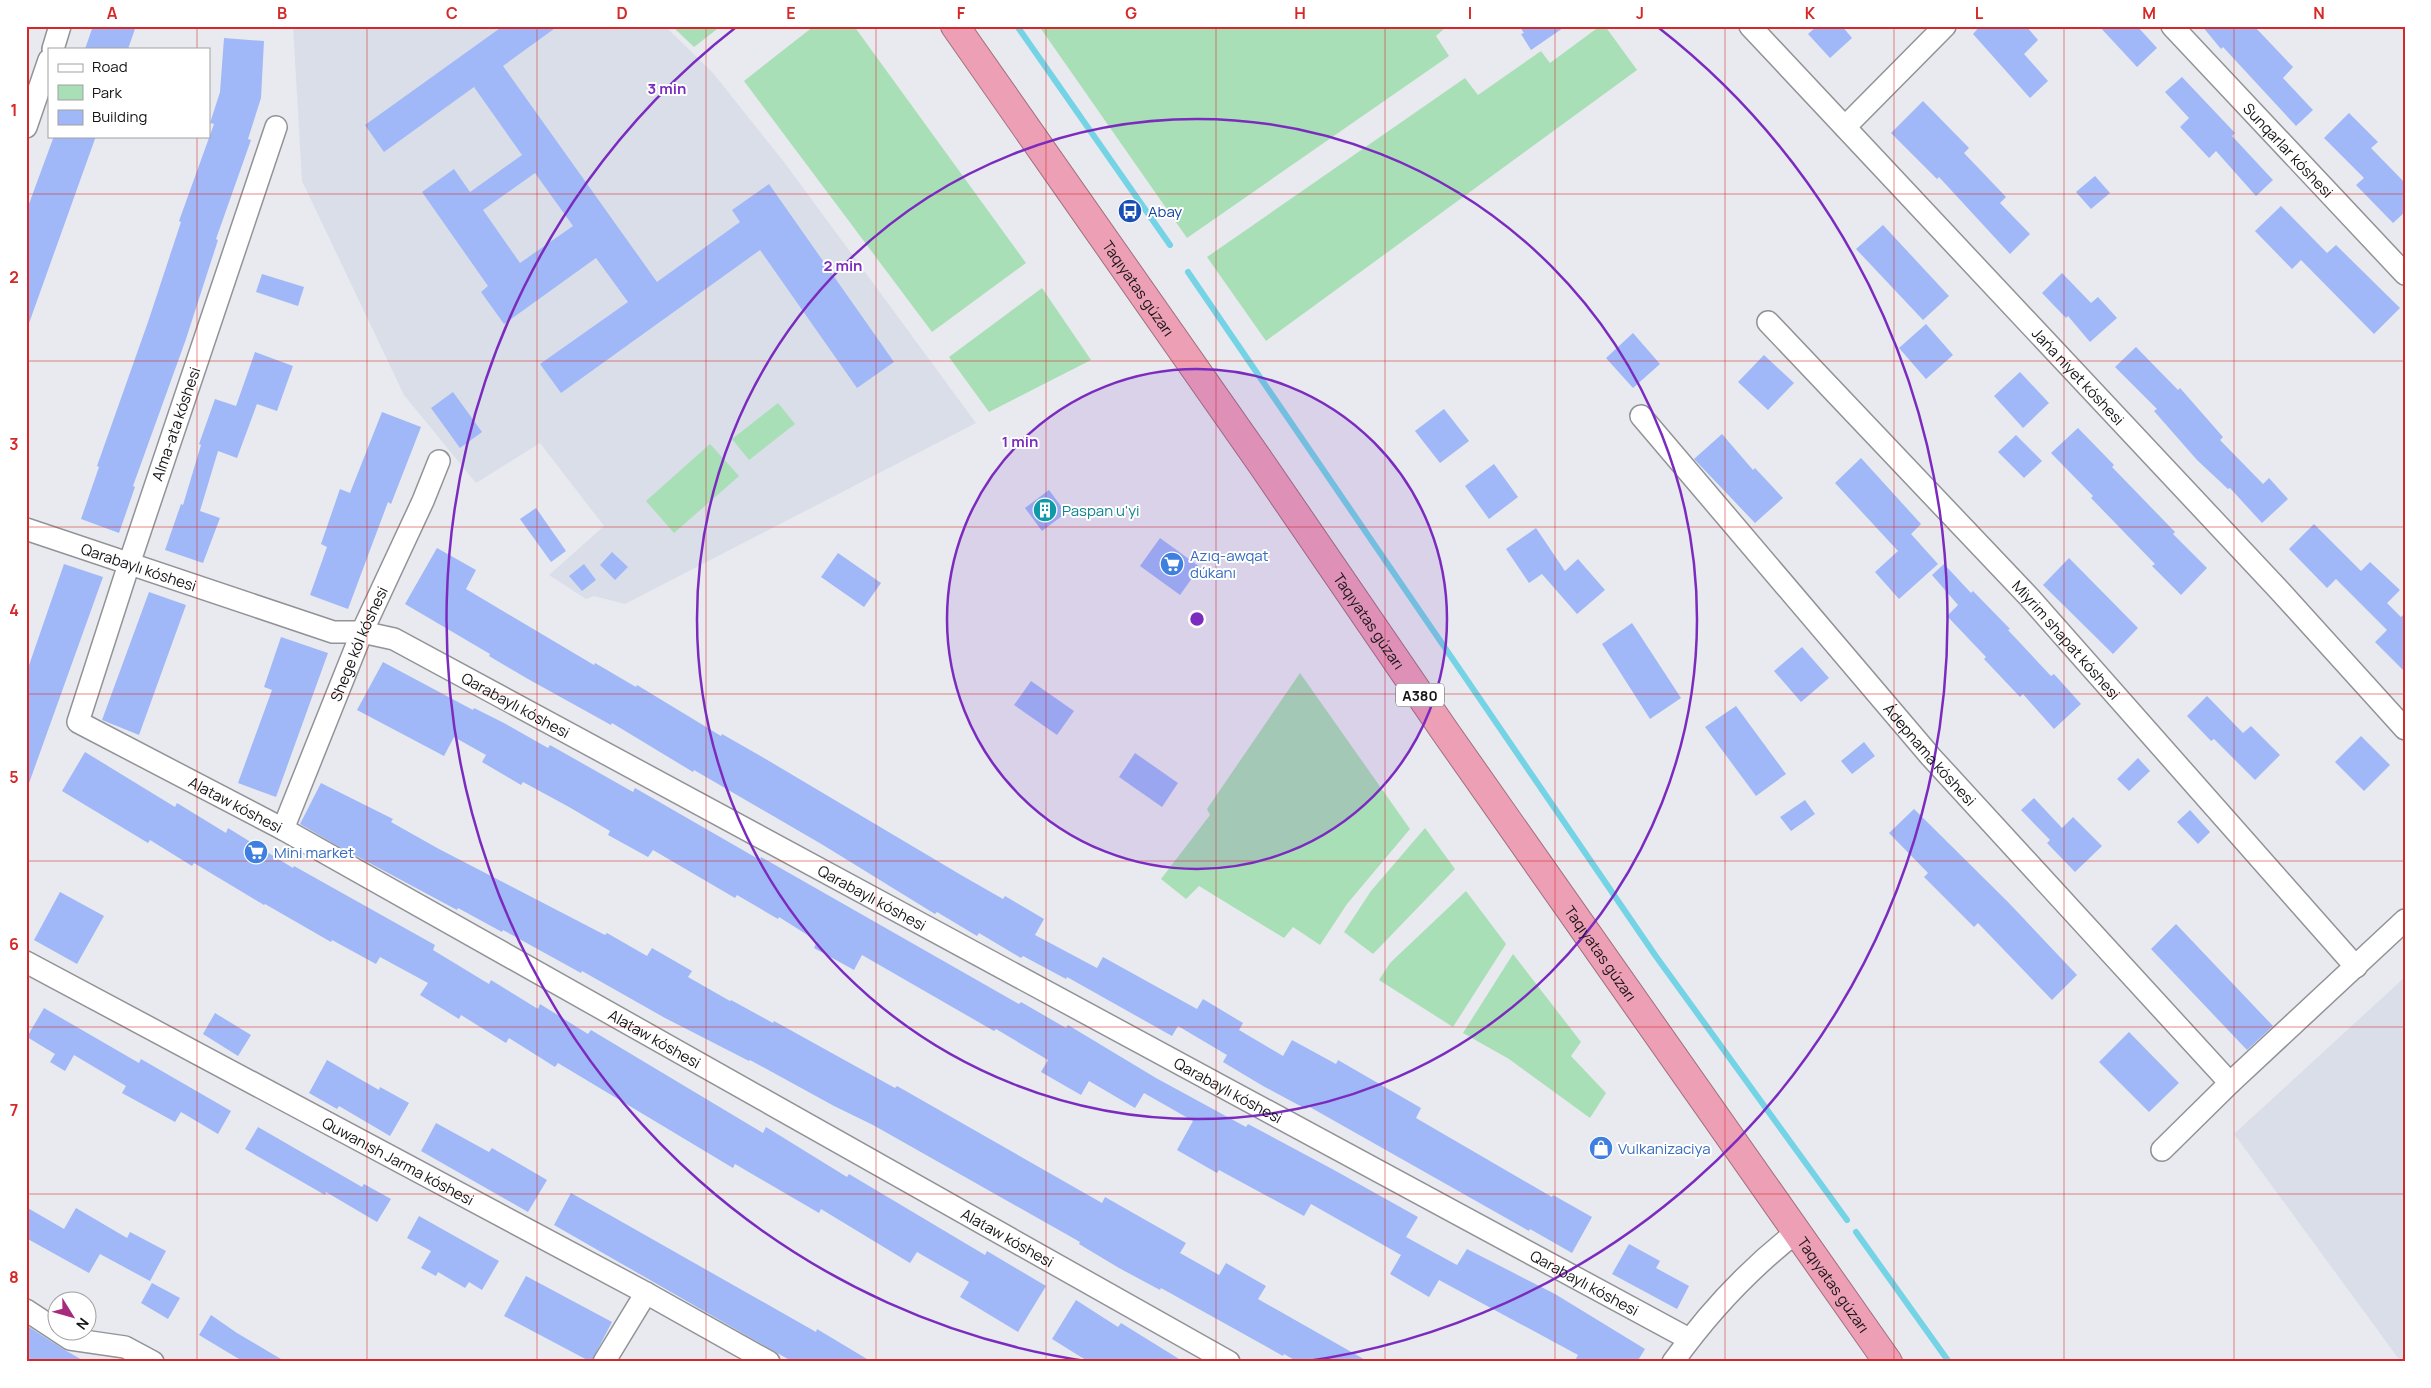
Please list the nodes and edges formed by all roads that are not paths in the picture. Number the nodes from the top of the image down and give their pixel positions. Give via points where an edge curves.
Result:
1 (60, 26) edge
2 (955, 26) edge
3 (1750, 26) edge
4 (1945, 26) edge
5 (2172, 26) edge
6 (53, 48) edge
7 (48, 63) edge
8 (26, 127) edge
9 (276, 127) dead end
10 (1845, 127) junction
11 (2405, 274) edge
12 (1768, 322) dead end
13 (1642, 416) dead end
14 (439, 461) dead end
15 (26, 529) edge
16 (128, 564) junction
17 (362, 632) junction
18 (78, 722) joint
19 (2405, 729) edge
20 (283, 829) junction
21 (2405, 920) edge
22 (26, 962) edge
23 (2356, 967) junction
24 (2230, 1082) junction
25 (2162, 1150) dead end
26 (1798, 1232) junction
27 (646, 1293) junction
28 (26, 1310) edge
29 (1689, 1339) junction
30 (153, 1362) edge
31 (604, 1362) edge
32 (769, 1362) edge
33 (1229, 1362) edge
34 (1672, 1362) edge
35 (1888, 1362) edge

1 - 6 street
2 - 26 highway, Taqıyatas gúzarı / A380
3 - 10 street, Jańa niyet kóshesi
4 - 10 street
5 - 11 street, Sunqarlar kóshesi
7 - 8 street
9 - 16 street, Alma-ata kóshesi
10 - 19 street, Jańa niyet kóshesi
12 - 23 street, Miyrim shapat kóshesi via 2030,598
13 - 24 street, Ádepnama kóshesi via 1931,756
14 - 17 street, Shege kól kóshesi
15 - 16 street, Qarabaylı kóshesi
16 - 17 street, Qarabaylı kóshesi via 332,632
16 - 18 street, Alma-ata kóshesi
17 - 20 street, Shege kól kóshesi
17 - 29 street, Qarabaylı kóshesi via 394,639
18 - 20 street, Alataw kóshesi
20 - 33 street, Alataw kóshesi
21 - 23 street
22 - 27 street, Quwanısh Jarma kóshesi
23 - 24 street
24 - 25 street
26 - 29 street via 1762,1259
26 - 35 highway, Taqıyatas gúzarı / A380
27 - 31 street
27 - 32 street, Quwanısh Jarma kóshesi
28 - 30 street via 70,1339 125,1348
29 - 34 street

